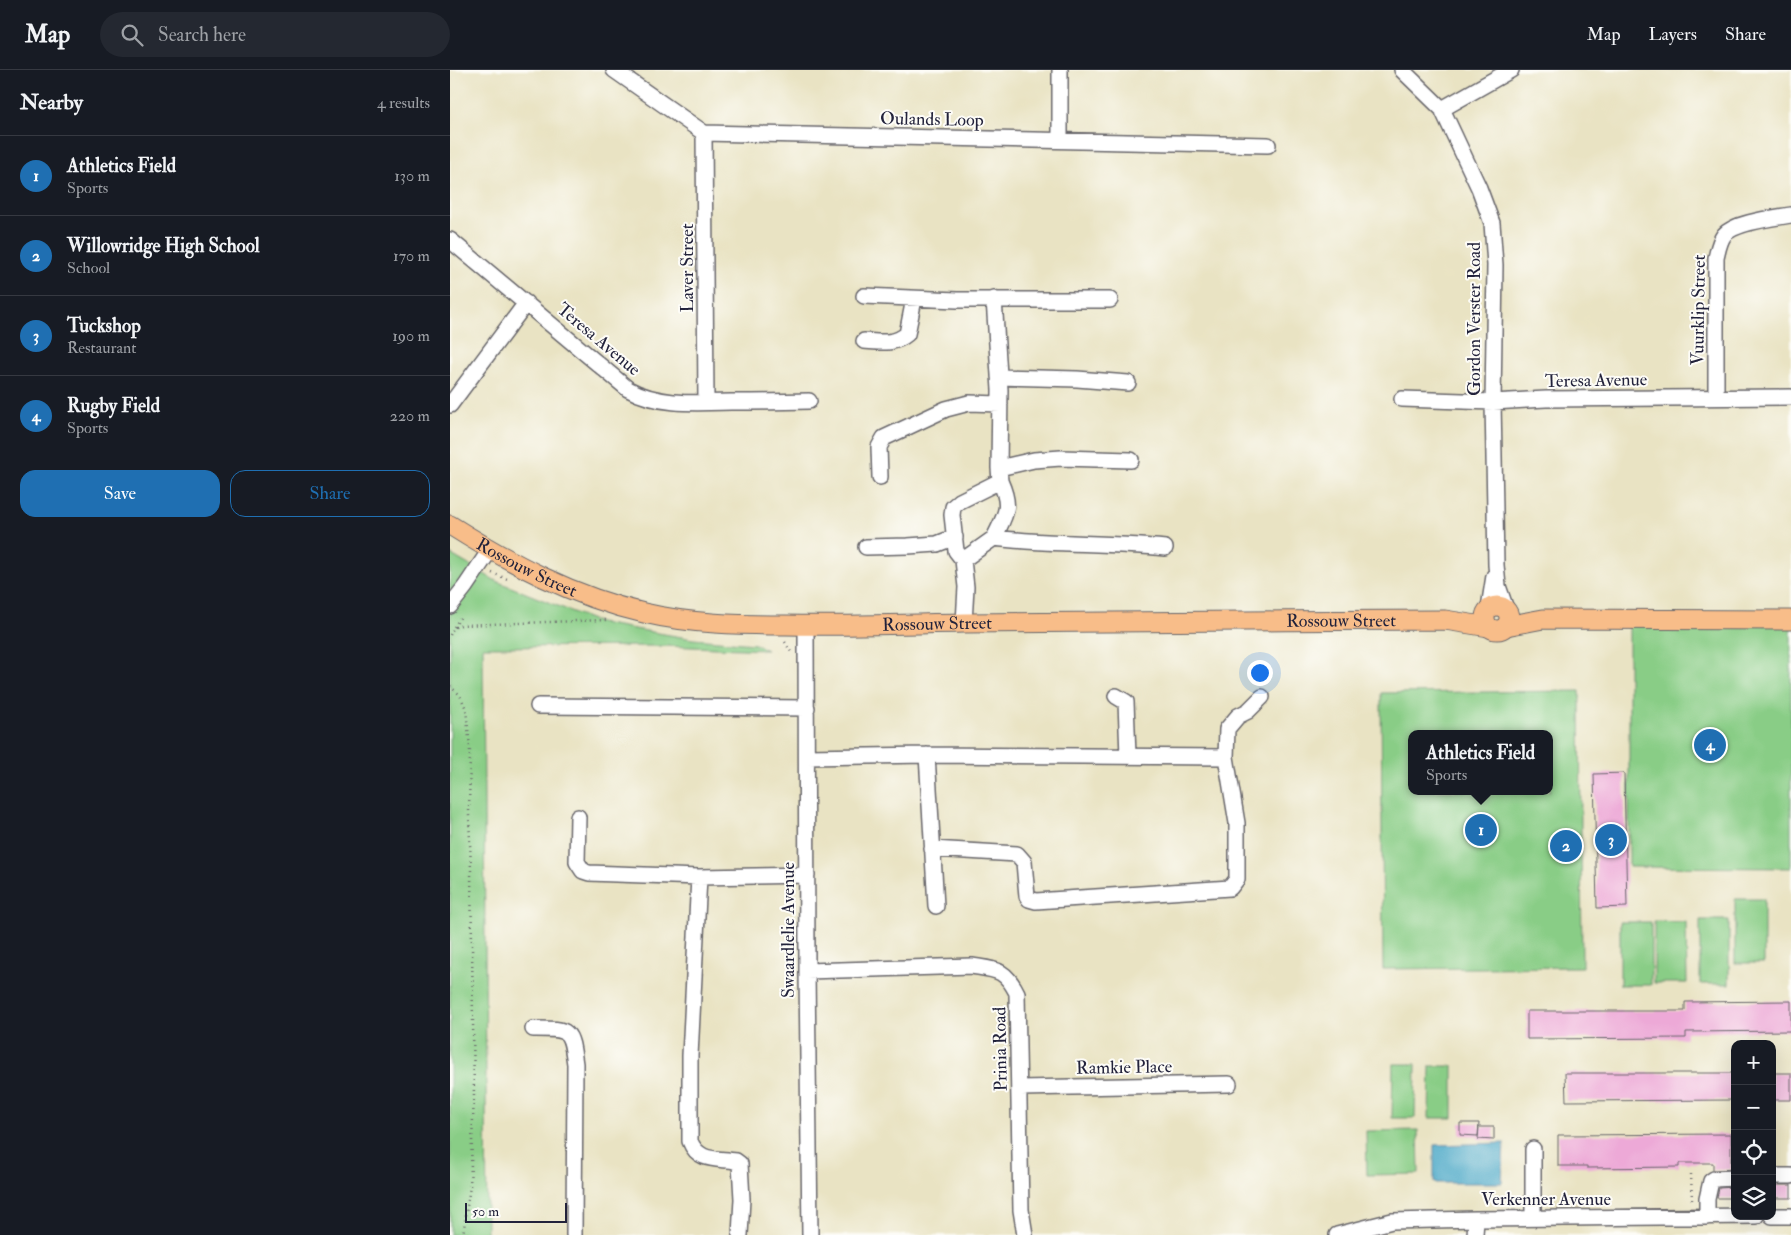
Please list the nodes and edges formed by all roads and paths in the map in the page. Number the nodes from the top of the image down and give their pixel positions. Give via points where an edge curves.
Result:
1 (614, 70) edge
2 (1060, 70) edge
3 (1402, 70) edge
4 (1511, 70) edge
5 (1442, 109) junction
6 (704, 133) junction
7 (1060, 141) junction
8 (1268, 145) dead end
9 (1791, 215) edge
10 (450, 240) edge
11 (864, 296) dead end
12 (914, 299) junction
13 (994, 299) junction
14 (1110, 300) dead end
15 (526, 302) junction
16 (864, 341) dead end
17 (999, 377) junction
18 (1128, 383) dead end
19 (1716, 397) junction
20 (1791, 397) edge
21 (1402, 399) dead end
22 (809, 401) dead end
23 (706, 402) junction
24 (1493, 402) junction
25 (1000, 404) junction
26 (450, 405) edge
27 (1131, 460) dead end
28 (999, 475) junction
29 (880, 477) dead end
30 (450, 525) edge
31 (955, 537) junction
32 (994, 538) junction
33 (866, 547) dead end
34 (1165, 548) dead end
35 (490, 550) junction
36 (963, 560) junction
37 (489, 572) dead end
38 (514, 581) dead end
39 (450, 606) edge
40 (1497, 615) junction
41 (604, 616) dead end
42 (1791, 620) edge
43 (964, 623) junction
44 (806, 626) junction
45 (450, 635) edge
46 (782, 640) dead end
47 (792, 652) dead end
48 (450, 686) edge
49 (1116, 696) dead end
50 (1262, 697) dead end
51 (538, 706) dead end
52 (807, 708) junction
53 (927, 755) junction
54 (1128, 756) junction
55 (807, 757) junction
56 (1226, 757) junction
57 (578, 817) dead end
58 (932, 849) junction
59 (807, 875) junction
60 (699, 876) junction
61 (936, 906) dead end
62 (807, 970) junction
63 (533, 1028) dead end
64 (1229, 1084) dead end
65 (1020, 1088) junction
66 (1533, 1149) dead end
67 (1691, 1174) dead end
68 (1776, 1176) edge
69 (1791, 1176) edge
70 (1731, 1178) edge
71 (1692, 1202) dead end
72 (1776, 1216) edge
73 (1791, 1216) edge
74 (1707, 1217) junction
75 (1731, 1217) edge
76 (1533, 1218) junction
77 (1476, 1219) junction
78 (463, 1235) edge
79 (574, 1235) edge
80 (740, 1235) edge
81 (810, 1235) edge
82 (1025, 1235) edge
83 (1337, 1235) edge
84 (1475, 1235) edge

1 - 6 street
2 - 7 street
3 - 5 street, Gordon Verster Road
4 - 5 street
5 - 24 street, Gordon Verster Road via 1492,223 1495,265
6 - 7 street, Oulands Loop
6 - 23 street, Laver Street
7 - 8 street, Oulands Loop
9 - 19 street, Vuurklip Street via 1732,229 1718,246
10 - 15 street, Teresa Avenue
11 - 12 street
12 - 13 street
12 - 16 street via 907,334 891,342
13 - 14 street
13 - 17 street
15 - 23 street, Teresa Avenue via 628,389 660,401
15 - 26 street
17 - 18 street
17 - 25 street
19 - 20 street, Teresa Avenue
19 - 24 street, Teresa Avenue
21 - 24 street, Teresa Avenue
22 - 23 street, Teresa Avenue
24 - 40 street, Gordon Verster Road
25 - 28 street
25 - 29 street via 969,403 946,409 884,438 879,447
27 - 28 street via 1034,460
28 - 31 street via 953,507
28 - 32 street via 1007,506
30 - 35 main road, Rossouw Street
31 - 33 street via 937,544
31 - 36 street via 956,551
32 - 34 street via 1031,543
32 - 36 street
35 - 39 street
35 - 44 main road, Rossouw Street via 570,590 646,614 720,624
36 - 43 street via 966,587
37 - 38 path
40 - 42 main road, Rossouw Street via 1543,619
40 - 43 main road, Rossouw Street via 1445,620
41 - 45 path via 613,620 461,625 453,628
43 - 44 main road, Rossouw Street
44 - 52 street, Swaardlelie Avenue
46 - 47 path
48 - 78 path via 460,695 466,709 470,748 474,1097 470,1186
49 - 54 street via 1126,702
50 - 56 street via 1227,729
51 - 52 street
52 - 55 street, Swaardlelie Avenue
53 - 54 street
53 - 55 street
53 - 58 street
54 - 56 street
55 - 59 street, Swaardlelie Avenue
56 - 58 street via 1237,823 1237,879 1230,888 1036,901 1027,896 1024,862 1017,854
57 - 60 street via 577,862 583,871
58 - 61 street
59 - 60 street
59 - 62 street, Swaardlelie Avenue
60 - 80 street via 690,1056 690,1141 700,1156 740,1164
62 - 65 street, Prinia Road via 972,966 1002,973 1017,993
62 - 81 street, Swaardlelie Avenue
63 - 79 street via 562,1030 572,1041 575,1064
64 - 65 street, Ramkie Place
65 - 82 street, Prinia Road via 1021,1210
66 - 76 street
67 - 71 path
68 - 69 street
70 - 74 street via 1711,1181
72 - 73 street
74 - 75 street, Verkenner Avenue
74 - 76 street, Verkenner Avenue
76 - 77 street, Verkenner Avenue
77 - 83 street, Verkenner Avenue via 1392,1221
77 - 84 street

